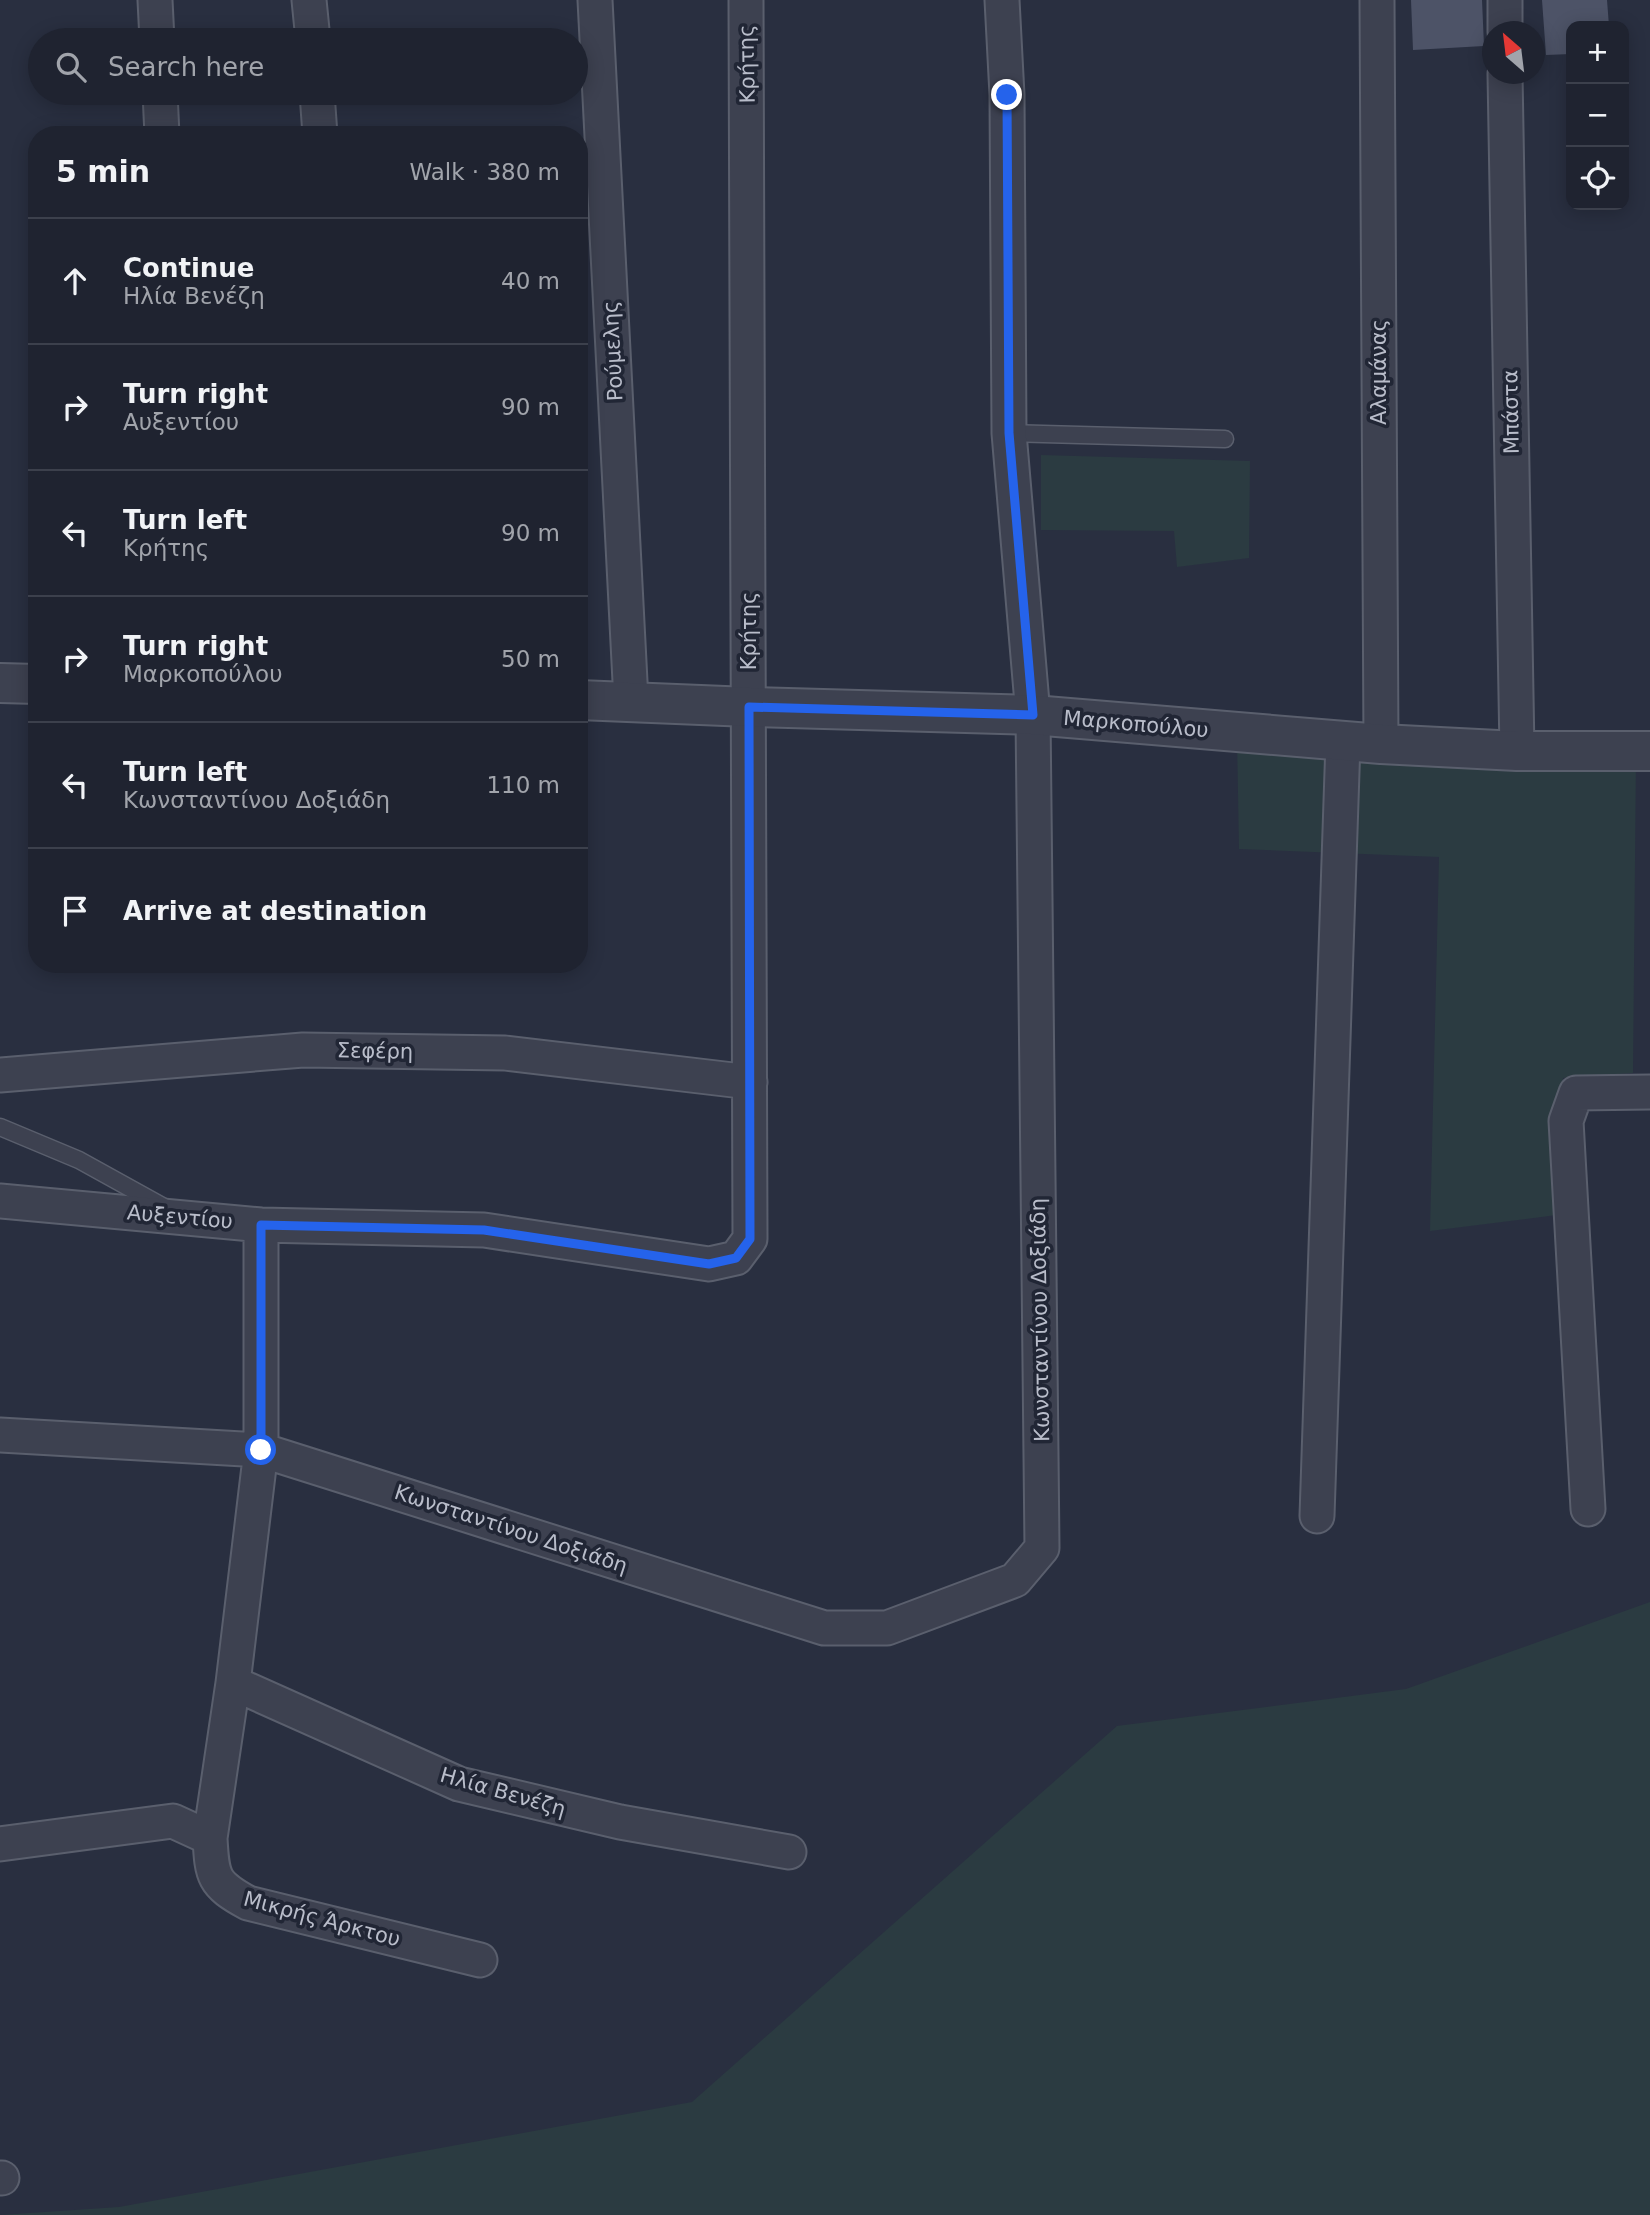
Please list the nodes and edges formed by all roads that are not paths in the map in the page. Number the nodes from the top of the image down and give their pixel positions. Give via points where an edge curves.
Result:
1 (155, 0) edge
2 (309, 0) edge
3 (595, 0) edge
4 (746, 0) edge
5 (1002, 0) edge
6 (1377, 0) edge
7 (1505, 0) edge
8 (1505, 21) edge
9 (156, 28) edge
10 (312, 28) edge
11 (1506, 84) edge
12 (161, 105) edge
13 (318, 105) edge
14 (162, 126) edge
15 (319, 126) edge
16 (1009, 433) junction
17 (1225, 439) dead end
18 (0, 683) edge
19 (28, 684) edge
20 (588, 700) edge
21 (631, 701) junction
22 (749, 707) junction
23 (1033, 715) junction
24 (1362, 743) junction
25 (1517, 751) junction
26 (1650, 751) edge
27 (0, 1075) edge
28 (750, 1082) junction
29 (1650, 1092) edge
30 (0, 1127) edge
31 (0, 1200) edge
32 (182, 1217) junction
33 (261, 1225) junction
34 (736, 1258) joint
35 (0, 1434) edge
36 (261, 1450) junction
37 (1588, 1509) dead end
38 (1317, 1516) dead end
39 (233, 1683) junction
40 (210, 1838) junction
41 (0, 1844) edge
42 (789, 1852) dead end
43 (480, 1960) dead end

1 - 9 street
2 - 10 street
3 - 21 street, Ρούμελης
4 - 22 street, Κρήτης
5 - 16 street, Κωνσταντίνου Δοξιάδη
6 - 24 street, Αλαμάνας
7 - 8 street
11 - 25 street, Μπάστα
12 - 14 street
13 - 15 street
16 - 17 lane
16 - 23 street, Κωνσταντίνου Δοξιάδη
18 - 19 street
20 - 21 street, Μαρκοπούλου
21 - 22 street, Μαρκοπούλου
22 - 23 street, Μαρκοπούλου
22 - 28 street, Κρήτης
23 - 24 street, Μαρκοπούλου
23 - 36 street, Κωνσταντίνου Δοξιάδη via 1042,1548 1015,1580 887,1628 824,1628
24 - 25 street, Μαρκοπούλου
24 - 38 street, Αλαμάνας
25 - 26 street, Μαρκοπούλου
27 - 28 street, Σεφέρη via 303,1050 505,1053
28 - 34 street, Κρήτης via 750,1239
29 - 37 street via 1576,1093 1566,1121
30 - 32 lane via 79,1160
31 - 32 street, Αυξεντίου
32 - 33 street, Αυξεντίου
33 - 34 street, Αυξεντίου via 484,1230 709,1264
33 - 36 street
35 - 36 street, Κωνσταντίνου Δοξιάδη
36 - 39 street
39 - 40 street
39 - 42 street, Ηλία Βενέζη via 459,1784 620,1822
40 - 41 street via 173,1821
40 - 43 street, Μικρής Άρκτου via 212,1872 226,1891 248,1903

